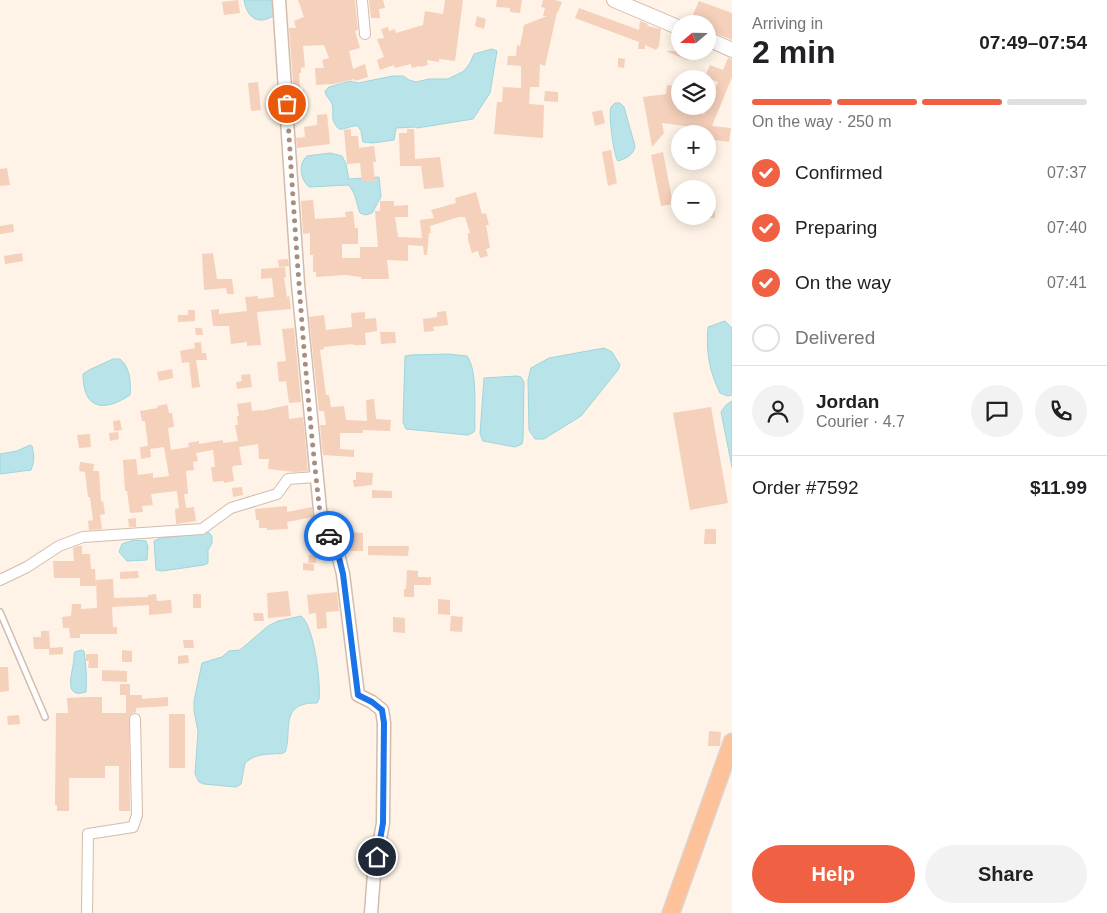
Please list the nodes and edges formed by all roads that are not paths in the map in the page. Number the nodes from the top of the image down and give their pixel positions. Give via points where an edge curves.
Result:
1 (280, 0) edge
2 (362, 0) edge
3 (614, 0) edge
4 (671, 24) edge
5 (365, 34) dead end
6 (716, 43) edge
7 (732, 50) edge
8 (316, 477) junction
9 (0, 580) edge
10 (0, 612) edge
11 (45, 718) dead end
12 (136, 719) dead end
13 (732, 742) edge
14 (87, 913) edge
15 (371, 913) edge
16 (671, 913) edge

1 - 8 street via 298,284
2 - 5 street
3 - 4 main road
6 - 7 main road
8 - 9 street via 288,479 276,494 231,508 202,529 83,537 59,546
8 - 15 street via 322,530 335,542 343,574 358,695 382,710 383,717 383,823
10 - 11 lane
12 - 14 street via 138,815 133,827 88,834
13 - 16 highway

